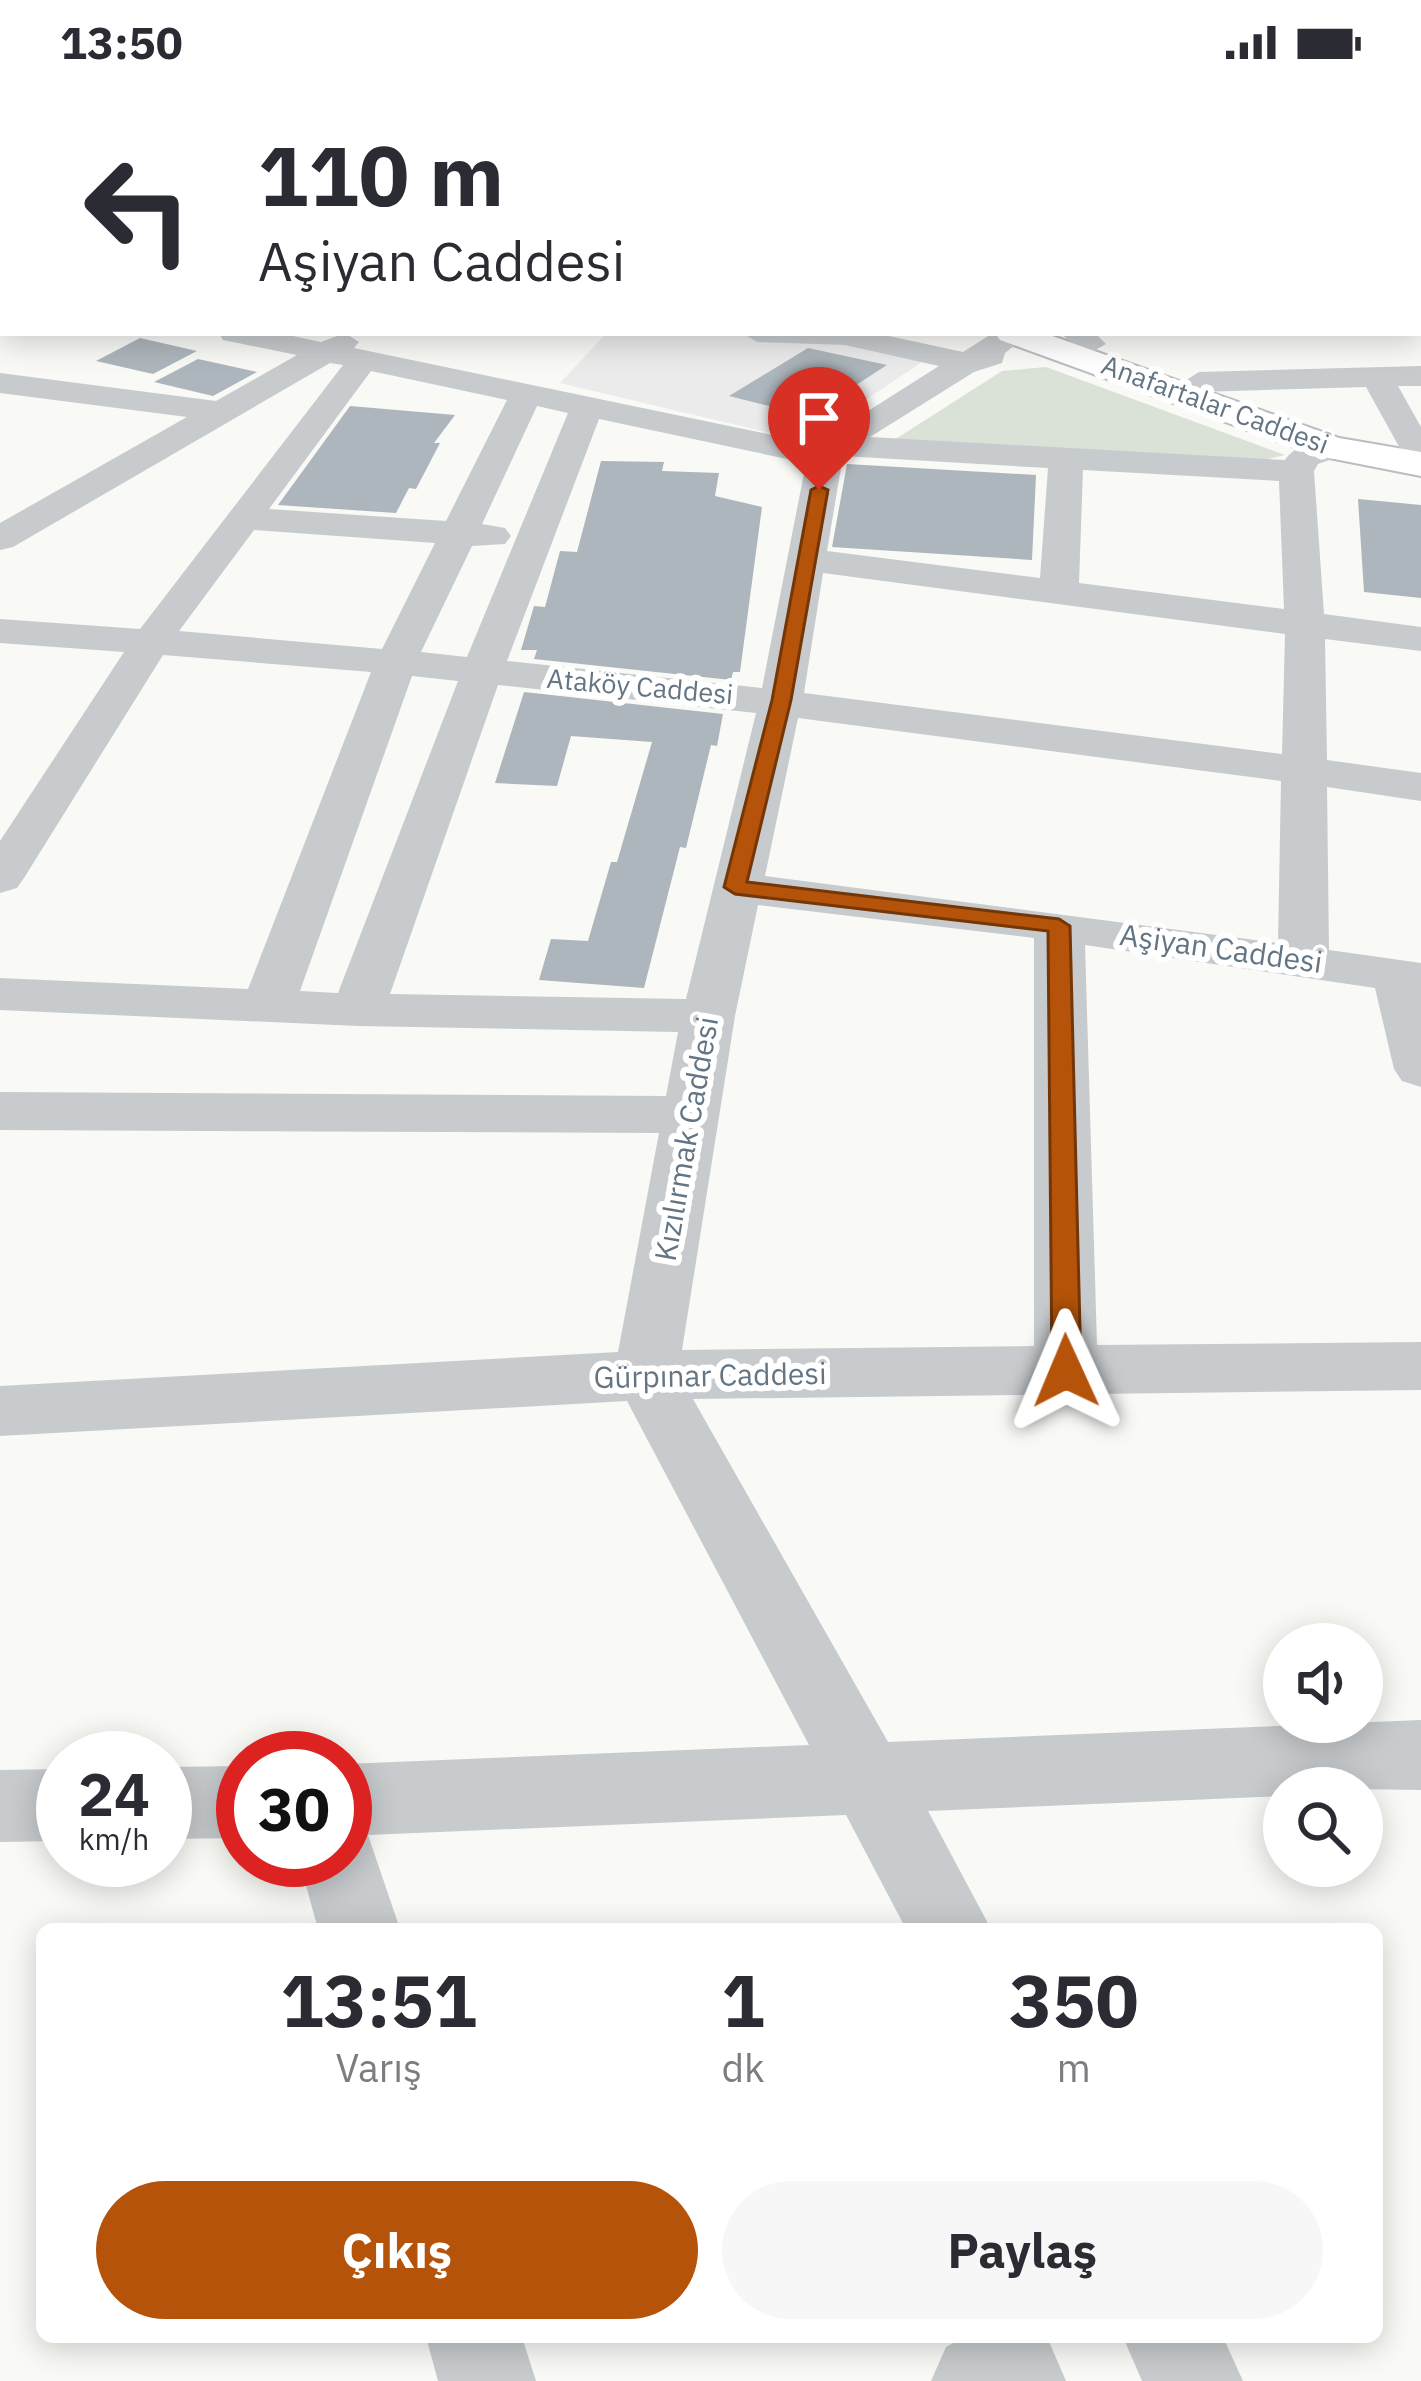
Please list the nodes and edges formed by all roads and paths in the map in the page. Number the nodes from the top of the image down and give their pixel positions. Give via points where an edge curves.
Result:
1 (373, 84) edge
2 (408, 84) edge
3 (257, 336) edge
4 (906, 336) edge
5 (994, 339) edge
6 (1085, 345) edge
7 (349, 348) edge
8 (1376, 376) junction
9 (1421, 376) edge
10 (1199, 382) junction
11 (0, 383) edge
12 (526, 395) junction
13 (587, 408) junction
14 (222, 412) junction
15 (829, 450) junction
16 (1419, 452) edge
17 (1066, 458) junction
18 (1314, 459) junction
19 (0, 501) edge
20 (66, 504) junction
21 (240, 518) junction
22 (458, 534) junction
23 (0, 539) edge
24 (534, 539) junction
25 (808, 560) junction
26 (1059, 593) junction
27 (1305, 625) junction
28 (0, 631) edge
29 (1421, 639) edge
30 (152, 640) junction
31 (396, 662) junction
32 (482, 671) junction
33 (782, 700) junction
34 (1306, 770) junction
35 (1421, 787) edge
36 (0, 878) edge
37 (735, 887) junction
38 (1059, 926) junction
39 (1303, 961) junction
40 (1410, 978) edge
41 (0, 994) edge
42 (268, 1006) junction
43 (358, 1010) junction
44 (708, 1016) junction
45 (1421, 1069) edge
46 (0, 1111) edge
47 (691, 1115) junction
48 (1421, 1366) edge
49 (1066, 1371) junction
50 (646, 1375) junction
51 (0, 1411) edge
52 (1420, 1756) edge
53 (867, 1777) junction
54 (372, 1799) edge
55 (36, 1805) edge
56 (0, 1806) edge
57 (346, 1887) edge
58 (356, 1923) edge
59 (947, 1923) edge
60 (477, 2343) edge
61 (1174, 2343) edge
62 (487, 2381) edge
63 (980, 2381) edge
64 (1017, 2381) edge
65 (1194, 2381) edge

1 - 2 street
3 - 7 street
4 - 5 street
5 - 6 main road, Anafartalar Caddesi
5 - 6 street via 1018,354
5 - 15 street
6 - 10 main road
6 - 18 main road, Anafartalar Caddesi
7 - 12 street
7 - 14 street
7 - 21 street
8 - 9 street
8 - 10 street
8 - 16 street
10 - 16 main road
11 - 14 street
12 - 13 street
12 - 22 street
13 - 15 street
13 - 24 street
14 - 20 street
15 - 17 street
15 - 25 street, Kızılırmak Caddesi
16 - 18 main road, Anafartalar Caddesi
17 - 18 street
17 - 26 street
18 - 27 street
19 - 20 street
20 - 23 street
21 - 22 street
21 - 30 street
22 - 24 street
22 - 31 street
24 - 32 street
25 - 26 street
25 - 33 street, Kızılırmak Caddesi
26 - 27 street
27 - 29 street
27 - 34 street
28 - 30 street, Ataköy Caddesi
30 - 31 street, Ataköy Caddesi
30 - 36 street
31 - 32 street, Ataköy Caddesi
31 - 42 street
32 - 33 street, Ataköy Caddesi
32 - 43 street
33 - 34 street, Ataköy Caddesi
33 - 37 street, Kızılırmak Caddesi
34 - 35 street, Ataköy Caddesi
34 - 39 street
37 - 38 street, Aşiyan Caddesi
37 - 44 street, Kızılırmak Caddesi
38 - 39 street, Aşiyan Caddesi
38 - 49 street
39 - 40 street, Aşiyan Caddesi
40 - 45 street
41 - 42 street
42 - 43 street
43 - 44 street
44 - 47 street, Kızılırmak Caddesi
46 - 47 street
47 - 50 street, Kızılırmak Caddesi
48 - 49 street, Gürpınar Caddesi
49 - 50 street, Gürpınar Caddesi
50 - 51 street, Gürpınar Caddesi
50 - 53 street
52 - 53 street
53 - 54 street
53 - 59 street
55 - 56 street
57 - 58 street
60 - 62 street
61 - 65 street
63 - 64 street via 1010,2365

